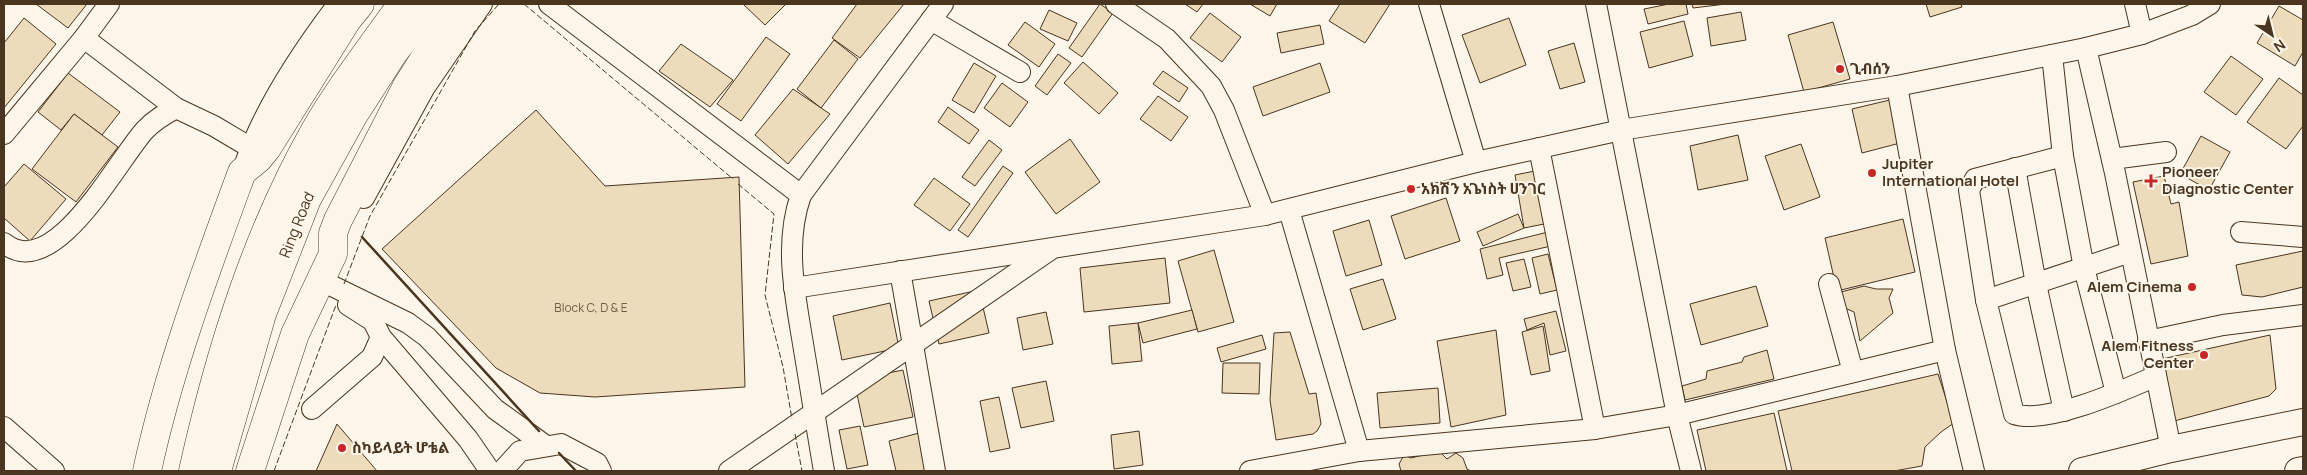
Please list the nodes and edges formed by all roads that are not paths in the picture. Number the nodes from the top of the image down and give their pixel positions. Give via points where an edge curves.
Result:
1 (109, 4) edge
2 (338, 4) edge
3 (360, 4) edge
4 (402, 4) edge
5 (432, 4) edge
6 (459, 4) edge
7 (482, 4) edge
8 (548, 4) edge
9 (1116, 4) edge
10 (1429, 4) edge
11 (1596, 4) edge
12 (2135, 4) edge
13 (2210, 4) edge
14 (937, 12) edge
15 (2142, 34) junction
16 (84, 38) junction
17 (2086, 48) junction
18 (2052, 55) junction
19 (1020, 72) dead end
20 (1897, 86) junction
21 (176, 108) junction
22 (1621, 130) junction
23 (4, 134) edge
24 (1539, 148) junction
25 (2166, 152) dead end
26 (2063, 156) junction
27 (2112, 158) junction
28 (246, 160) junction
29 (1476, 162) junction
30 (2015, 168) junction
31 (299, 190) junction
32 (801, 195) junction
33 (1289, 210) junction
34 (1265, 215) junction
35 (2241, 232) dead end
36 (2303, 237) edge
37 (4, 243) edge
38 (1054, 247) junction
39 (2130, 252) junction
40 (333, 254) junction
41 (2084, 268) junction
42 (900, 271) junction
43 (1829, 284) dead end
44 (2036, 284) junction
45 (318, 285) junction
46 (794, 288) junction
47 (1986, 300) junction
48 (2303, 315) edge
49 (381, 337) junction
50 (2148, 341) junction
51 (1946, 350) junction
52 (1853, 372) junction
53 (2156, 376) junction
54 (2116, 393) junction
55 (312, 410) dead end
56 (2064, 411) junction
57 (1677, 416) junction
58 (2303, 422) edge
59 (4, 427) edge
60 (1595, 429) junction
61 (546, 446) junction
62 (2171, 449) junction
63 (1359, 451) junction
64 (2303, 470) edge
65 (54, 471) edge
66 (147, 471) edge
67 (193, 471) edge
68 (217, 471) edge
69 (250, 471) edge
70 (490, 471) edge
71 (502, 471) edge
72 (602, 471) edge
73 (729, 471) edge
74 (824, 471) edge
75 (935, 471) edge
76 (1250, 471) edge
77 (1691, 471) edge
78 (1974, 471) edge
79 (2082, 471) edge
80 (2298, 471) edge

1 - 16 street
2 - 28 street via 289,76
3 - 28 highway via 267,148 258,158
4 - 31 highway, Ring Road via 349,77 314,133
5 - 31 highway, Ring Road via 394,52 354,116
6 - 40 highway via 407,86 354,188 333,233
7 - 40 street via 426,87
8 - 32 street
9 - 34 street via 1167,39 1211,86 1224,110
10 - 29 street
11 - 22 street
12 - 15 street
13 - 15 street via 2192,15
14 - 19 street
14 - 32 street
15 - 17 street
16 - 21 street
16 - 23 street
17 - 18 street
17 - 27 street
18 - 20 street
18 - 26 street
20 - 22 street
20 - 51 street
21 - 28 street via 214,126
21 - 37 street via 145,130 90,204 50,243 29,252 13,250
22 - 24 street
22 - 57 street
24 - 29 street
24 - 60 street
25 - 27 street
26 - 30 street
26 - 41 street
27 - 39 street
28 - 66 highway via 199,289 156,430
29 - 33 street
30 - 44 street
30 - 47 street via 1975,179 1969,190
31 - 67 highway, Ring Road via 243,287 205,417
31 - 68 highway, Ring Road
32 - 46 street via 791,239
33 - 34 street
33 - 63 street
34 - 38 street
35 - 36 street
38 - 42 street
38 - 73 street
39 - 41 street
39 - 50 street
40 - 45 highway
41 - 44 street
41 - 54 street
42 - 46 street
42 - 75 street
43 - 52 street
44 - 47 street
44 - 56 street
45 - 49 street via 373,322
45 - 61 street via 408,323 427,337 495,409
45 - 69 highway via 295,334
46 - 74 street
47 - 56 street via 2014,414 2022,417
48 - 50 street via 2223,325
49 - 55 street via 372,357
49 - 70 street via 468,439
50 - 53 street
51 - 52 street
51 - 78 street
52 - 57 street
53 - 54 street
53 - 62 street
54 - 56 street
57 - 60 street
57 - 77 street
58 - 62 main road
59 - 65 street
60 - 63 street
61 - 71 street via 520,451
61 - 72 street via 561,444 598,463
62 - 79 main road
63 - 76 street
64 - 80 main road

